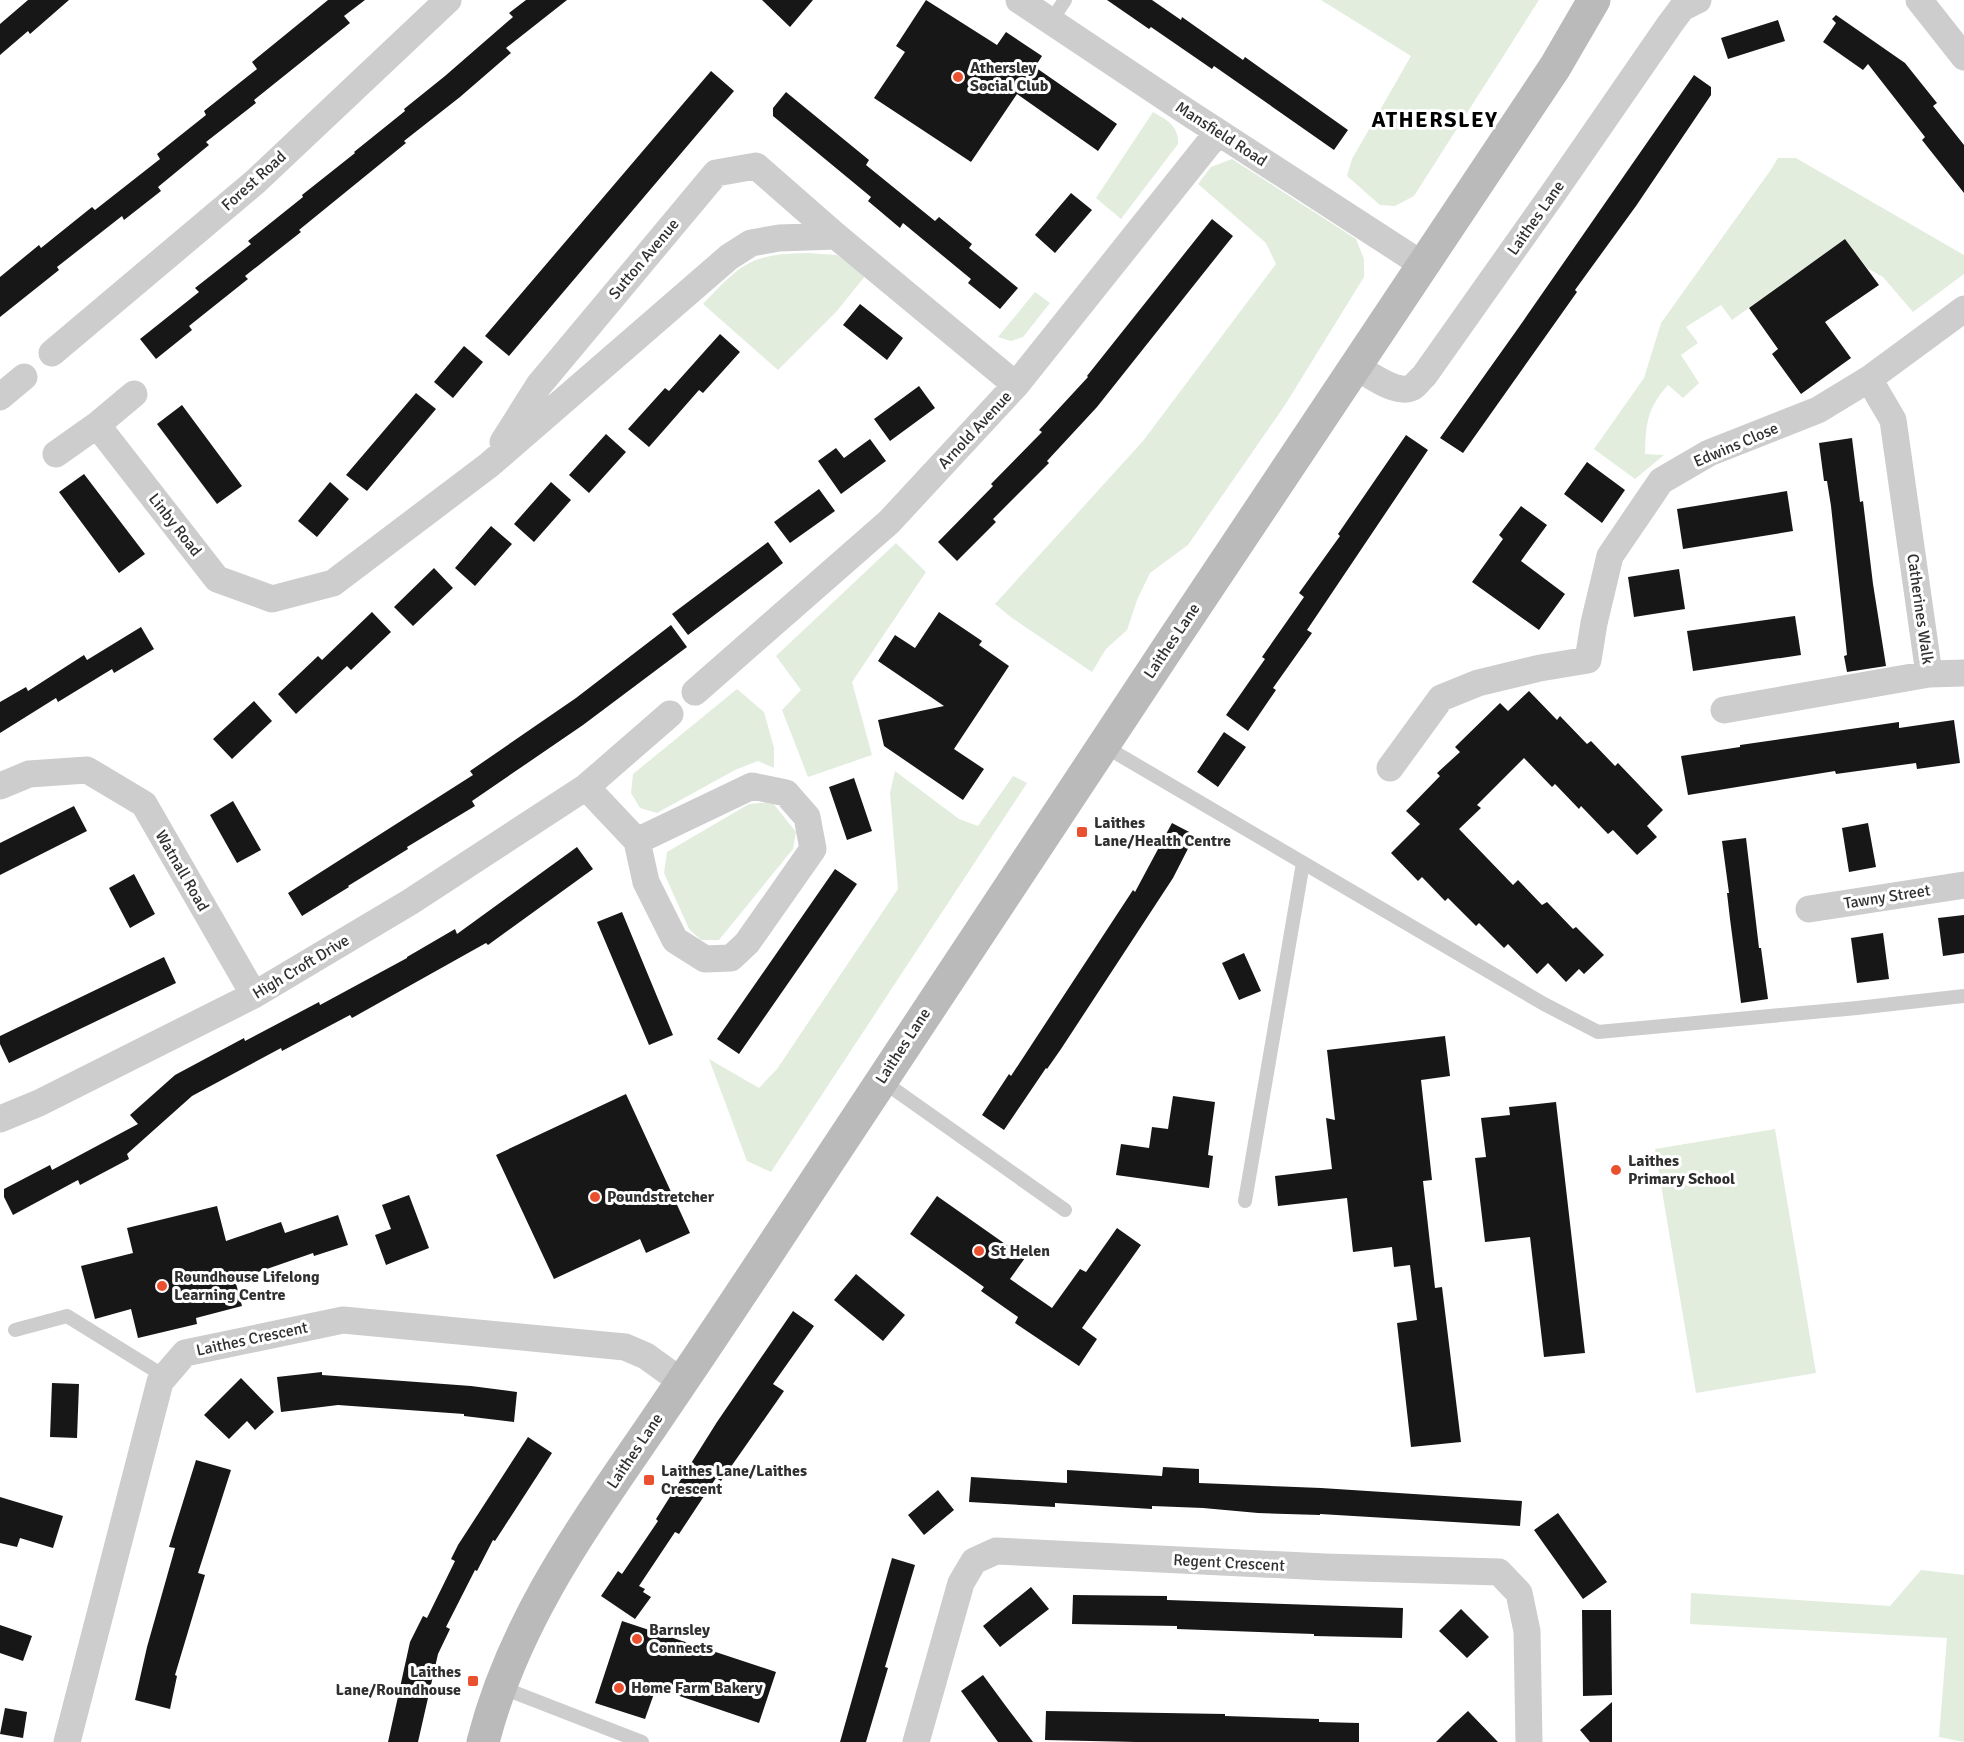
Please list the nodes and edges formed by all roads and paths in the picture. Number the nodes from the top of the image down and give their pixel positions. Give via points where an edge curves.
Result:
1 (448, 0) edge
2 (1019, 0) edge
3 (1594, 0) edge
4 (1698, 0) edge
5 (1919, 0) edge
6 (1058, 11) edge
7 (1964, 57) edge
8 (1218, 132) junction
9 (836, 236) junction
10 (1423, 265) junction
11 (1964, 309) edge
12 (52, 353) dead end
13 (1355, 366) junction
14 (24, 377) dead end
15 (1869, 379) junction
16 (1016, 385) junction
17 (134, 394) dead end
18 (0, 397) edge
19 (97, 425) junction
20 (56, 454) dead end
21 (489, 465) junction
22 (272, 599) joint
23 (1929, 674) junction
24 (1964, 674) edge
25 (695, 692) dead end
26 (1724, 710) dead end
27 (670, 714) dead end
28 (1104, 746) junction
29 (1390, 768) dead end
30 (0, 786) edge
31 (586, 787) junction
32 (637, 841) junction
33 (1303, 863) junction
34 (1964, 885) edge
35 (1809, 909) dead end
36 (254, 995) junction
37 (1964, 996) edge
38 (881, 1080) junction
39 (0, 1119) edge
40 (1245, 1201) dead end
41 (1065, 1209) dead end
42 (15, 1330) dead end
43 (164, 1376) junction
44 (682, 1382) junction
45 (500, 1687) junction
46 (67, 1742) edge
47 (483, 1742) edge
48 (642, 1742) edge
49 (916, 1742) edge
50 (1529, 1742) edge

1 - 12 street, Forest Road via 255,182
2 - 6 street, Mansfield Road
3 - 10 main road, Laithes Lane via 1555,67
4 - 13 street, Laithes Lane via 1682,8 1670,24 1424,376 1413,387 1402,390
5 - 7 street
6 - 8 street, Mansfield Road
8 - 10 street, Mansfield Road
8 - 16 street, Arnold Avenue
9 - 16 street, Sutton Avenue
9 - 21 street, Sutton Avenue via 751,243 729,257
9 - 21 street, Sutton Avenue via 756,166 716,173 539,385
10 - 13 main road, Laithes Lane
11 - 15 street, Edwins Close
13 - 28 main road, Laithes Lane
14 - 18 street
15 - 23 street, Catherines Walk via 1893,420
15 - 29 street, Edwins Close via 1818,410 1709,453 1661,481 1610,556 1588,660 1478,683 1441,698
16 - 25 street, Arnold Avenue via 889,522
17 - 19 street
19 - 20 street
19 - 22 street, Linby Road via 217,579
21 - 22 street, Sutton Avenue via 333,582
23 - 24 street
23 - 26 street, Catherines Walk
27 - 31 street, High Croft Drive
28 - 33 lane
28 - 38 main road, Laithes Lane
30 - 36 street, Watnall Road via 29,774 87,770 144,804
31 - 32 street
31 - 36 street, High Croft Drive via 410,902
32 - 32 street via 646,882 675,940 705,959 731,958 747,943 813,849 807,817 786,793 752,786
33 - 37 lane via 1598,1032
33 - 40 lane
34 - 35 street, Tawny Street
36 - 39 street, High Croft Drive
38 - 41 lane
38 - 44 main road, Laithes Lane
42 - 43 lane via 67,1316
43 - 44 street, Laithes Crescent via 185,1353 343,1320 625,1347 646,1356
43 - 46 street, Laithes Crescent
44 - 45 main road, Laithes Lane via 563,1557 543,1591
45 - 47 main road, Laithes Lane
45 - 48 lane
49 - 50 street, Regent Crescent via 961,1583 974,1561 996,1551 1499,1572 1519,1593 1527,1631

